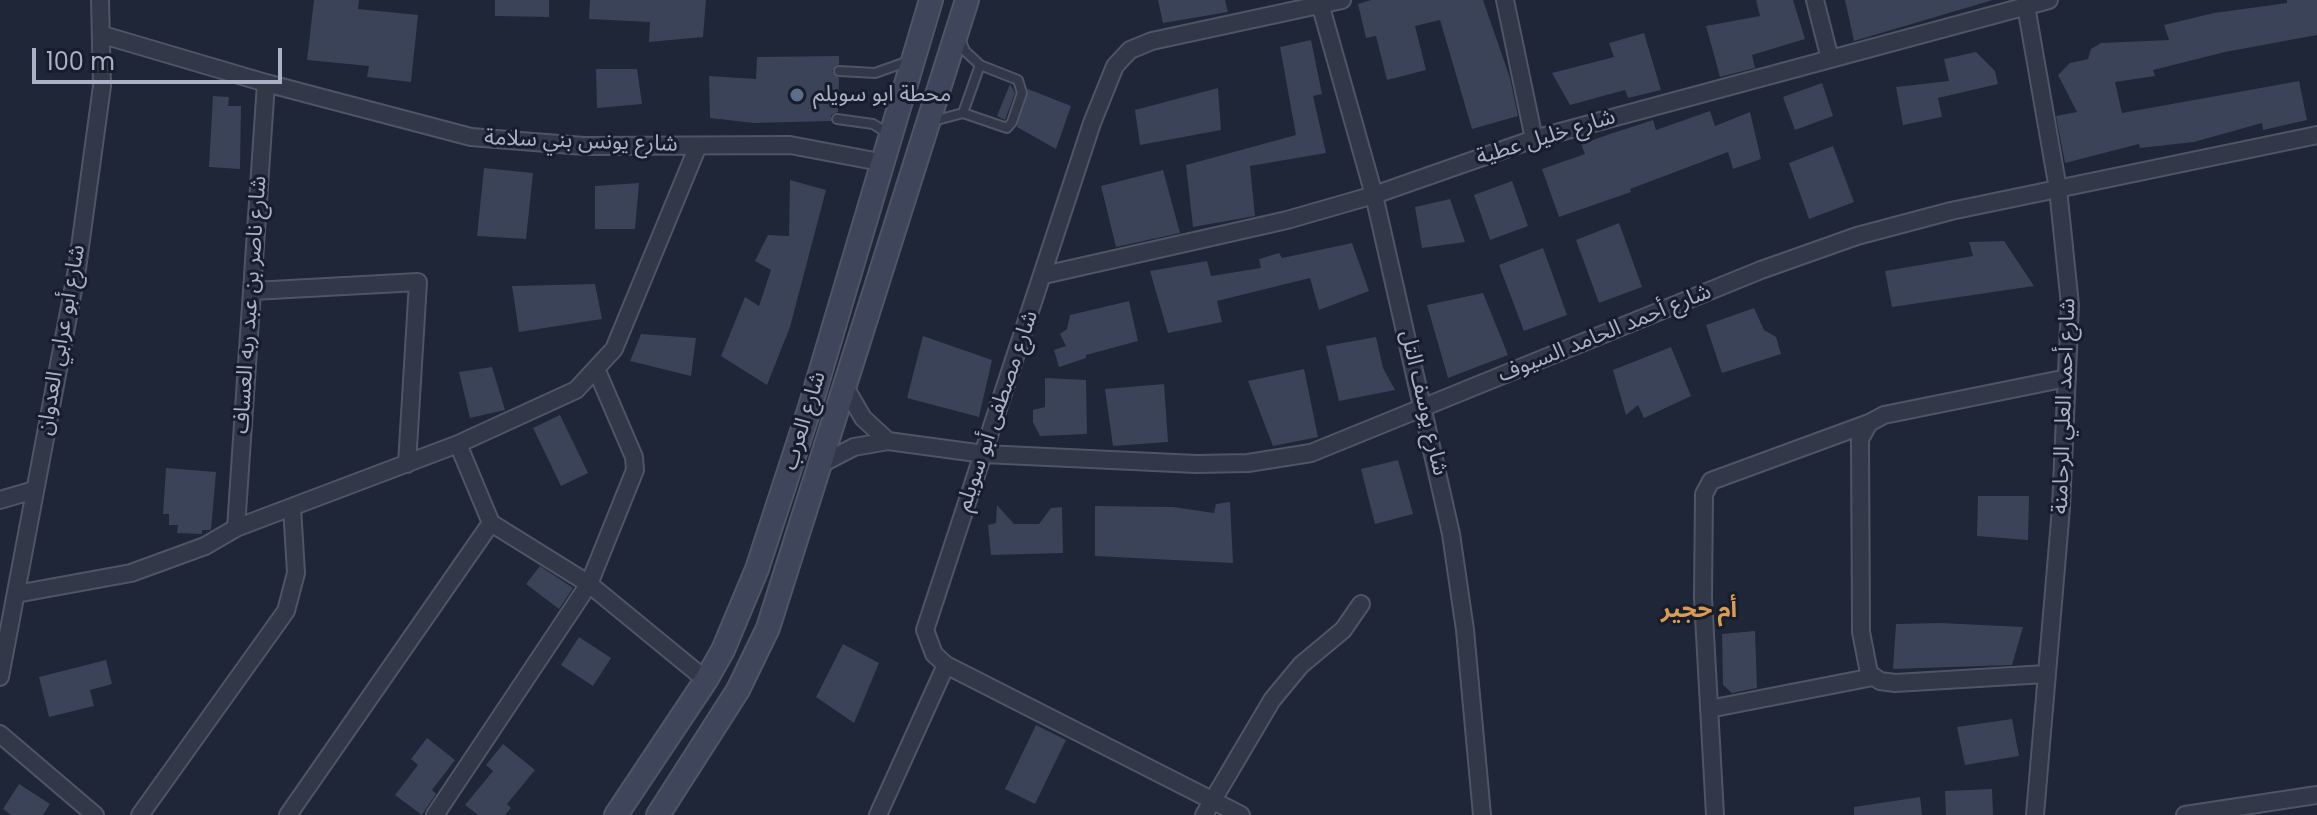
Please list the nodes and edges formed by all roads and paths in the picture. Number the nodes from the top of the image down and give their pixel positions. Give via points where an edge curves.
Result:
1 (100, 0) edge
2 (931, 0) edge
3 (967, 0) edge
4 (1342, 0) edge
5 (1505, 0) edge
6 (1815, 0) edge
7 (2049, 0) edge
8 (1319, 3) edge
9 (2025, 3) edge
10 (957, 31) junction
11 (103, 35) junction
12 (913, 58) junction
13 (1830, 59) junction
14 (980, 65) junction
15 (839, 71) dead end
16 (266, 83) junction
17 (963, 113) junction
18 (837, 119) dead end
19 (926, 126) junction
20 (889, 134) junction
21 (2317, 135) edge
22 (1534, 139) junction
23 (698, 146) junction
24 (880, 162) junction
25 (2058, 189) junction
26 (1374, 195) junction
27 (1044, 275) junction
28 (253, 291) junction
29 (597, 371) junction
30 (2067, 378) junction
31 (845, 387) junction
32 (1425, 409) junction
33 (1869, 423) junction
34 (888, 441) junction
35 (458, 444) junction
36 (984, 454) junction
37 (823, 463) junction
38 (407, 464) junction
39 (34, 490) junction
40 (0, 500) edge
41 (292, 507) junction
42 (491, 523) junction
43 (236, 528) junction
44 (589, 584) junction
45 (16, 594) junction
46 (1361, 604) dead end
47 (946, 665) junction
48 (2046, 674) junction
49 (0, 677) edge
50 (1873, 677) junction
51 (706, 680) junction
52 (1709, 709) junction
53 (0, 734) edge
54 (2317, 795) edge
55 (1208, 807) edge
56 (95, 815) edge
57 (140, 815) edge
58 (288, 815) edge
59 (435, 815) edge
60 (616, 815) edge
61 (658, 815) edge
62 (878, 815) edge
63 (1241, 815) edge
64 (1482, 815) edge
65 (1715, 815) edge
66 (2035, 815) edge
67 (2185, 815) edge

1 - 11 street, شارع أبو عرابي العدوان
2 - 12 main road, شارع العرب
3 - 10 main road, شارع العرب
4 - 8 street, شارع مصطفى أبو سويلم
5 - 22 street
6 - 13 street
7 - 9 street, شارع خليل عطية
8 - 26 street, شارع يوسف التل
8 - 27 street, شارع مصطفى أبو سويلم via 1152,41 1122,57 1096,112
9 - 13 street, شارع خليل عطية
9 - 25 street, شارع أحمد العلي الرحامنة
10 - 14 lane via 965,51
10 - 19 main road, شارع العرب
11 - 16 street, شارع يونس بني سلامة
11 - 39 street, شارع أبو عرابي العدوان via 102,86 77,269
12 - 15 lane via 875,73
12 - 20 main road, شارع العرب
13 - 22 street, شارع خليل عطية
14 - 17 lane
14 - 17 lane via 1021,82 1012,122 1003,128
16 - 23 street, شارع يونس بني سلامة via 471,137 558,145
16 - 28 street, شارع ناصر بن عبد ربه العساف
17 - 19 lane via 943,115
18 - 20 lane via 873,124
19 - 31 main road, شارع العرب
20 - 24 main road, شارع العرب
21 - 25 street, شارع أحمد الحامد السيوف
22 - 26 street, شارع خليل عطية
23 - 24 street, شارع يونس بني سلامة via 790,145
23 - 29 street via 630,317
24 - 51 main road, شارع العرب via 762,555
25 - 30 street, شارع أحمد العلي الرحامنة via 2069,282
25 - 32 street, شارع أحمد الحامد السيوف via 1936,215 1817,249
26 - 27 street, شارع خليل عطية
26 - 32 street, شارع يوسف التل
27 - 36 street, شارع مصطفى أبو سويلم
28 - 38 street via 418,282
28 - 43 street, شارع ناصر بن عبد ربه العساف
29 - 35 street via 576,390
29 - 44 street via 635,467
30 - 33 street via 1884,415
30 - 48 street, شارع أحمد العلي الرحامنة
31 - 34 street via 863,418
31 - 37 main road, شارع العرب
32 - 36 street, شارع أحمد الحامد السيوف via 1335,446 1280,460
32 - 64 street, شارع يوسف التل via 1458,571
33 - 50 street via 1860,439 1860,597 1864,657
33 - 52 street via 1711,481 1704,494 1703,598
34 - 36 street, شارع أحمد الحامد السيوف
34 - 37 street, شارع أحمد الحامد السيوف via 854,447
35 - 38 street
35 - 42 street
36 - 47 street, شارع مصطفى أبو سويلم via 928,615 928,643
37 - 61 main road, شارع العرب via 768,628 738,690
38 - 41 street
39 - 40 street
39 - 45 street, شارع أبو عرابي العدوان
41 - 43 street
41 - 57 street via 296,573 286,611
42 - 44 street
42 - 58 street
43 - 45 street via 205,546 131,573
44 - 51 street
44 - 59 street
45 - 49 street, شارع أبو عرابي العدوان
46 - 55 street via 1343,630 1301,665 1272,700
47 - 55 street
47 - 62 street
48 - 50 street via 1895,683
48 - 66 street, شارع أحمد العلي الرحامنة
50 - 52 street
51 - 60 main road, شارع العرب
52 - 65 street
53 - 56 street
54 - 67 street
55 - 63 street

